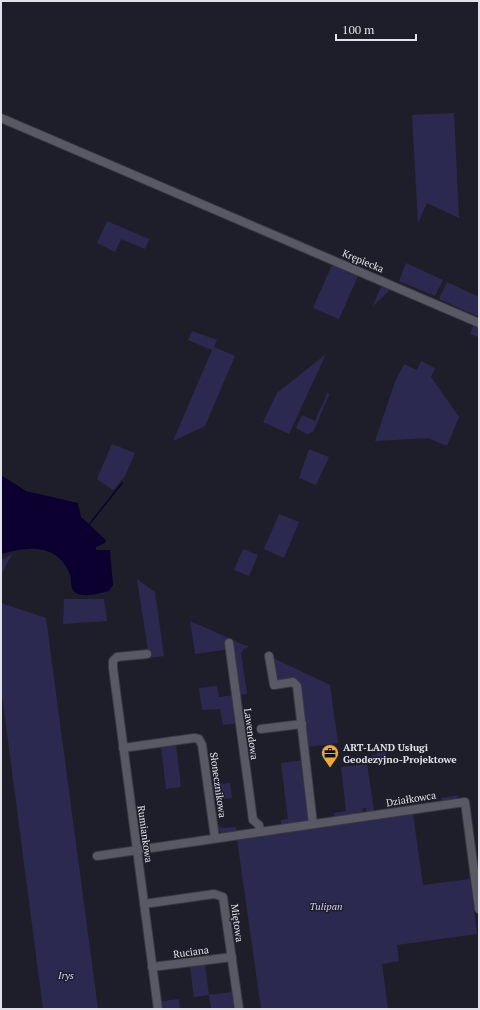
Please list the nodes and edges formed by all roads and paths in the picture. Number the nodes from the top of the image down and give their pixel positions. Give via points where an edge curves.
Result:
1 (1, 118) edge
2 (479, 323) edge
3 (229, 643) dead end
4 (147, 654) dead end
5 (269, 656) dead end
6 (302, 724) junction
7 (261, 729) dead end
8 (123, 748) junction
9 (313, 824) junction
10 (260, 828) junction
11 (215, 838) junction
12 (137, 850) junction
13 (97, 856) dead end
14 (144, 904) junction
15 (479, 910) edge
16 (232, 957) junction
17 (152, 967) junction
18 (158, 1009) edge
19 (238, 1009) edge

1 - 2 street, Krępiecka
3 - 10 street, Lawendowa via 253,820
4 - 8 street, Rumiankowa via 117,657 113,661
5 - 6 street via 274,685 293,682 297,686
6 - 7 street
6 - 9 street
8 - 11 street, Słonecznikowa via 199,739 202,745
8 - 12 street, Rumiankowa
9 - 10 street, Działkowca
9 - 15 street, Działkowca via 465,802
10 - 11 street, Działkowca
11 - 12 street
12 - 13 street
12 - 14 street, Rumiankowa
14 - 16 street, Miętowa via 221,895
14 - 17 street, Rumiankowa
16 - 17 street, Ruciana
16 - 19 street, Miętowa
17 - 18 street, Rumiankowa

